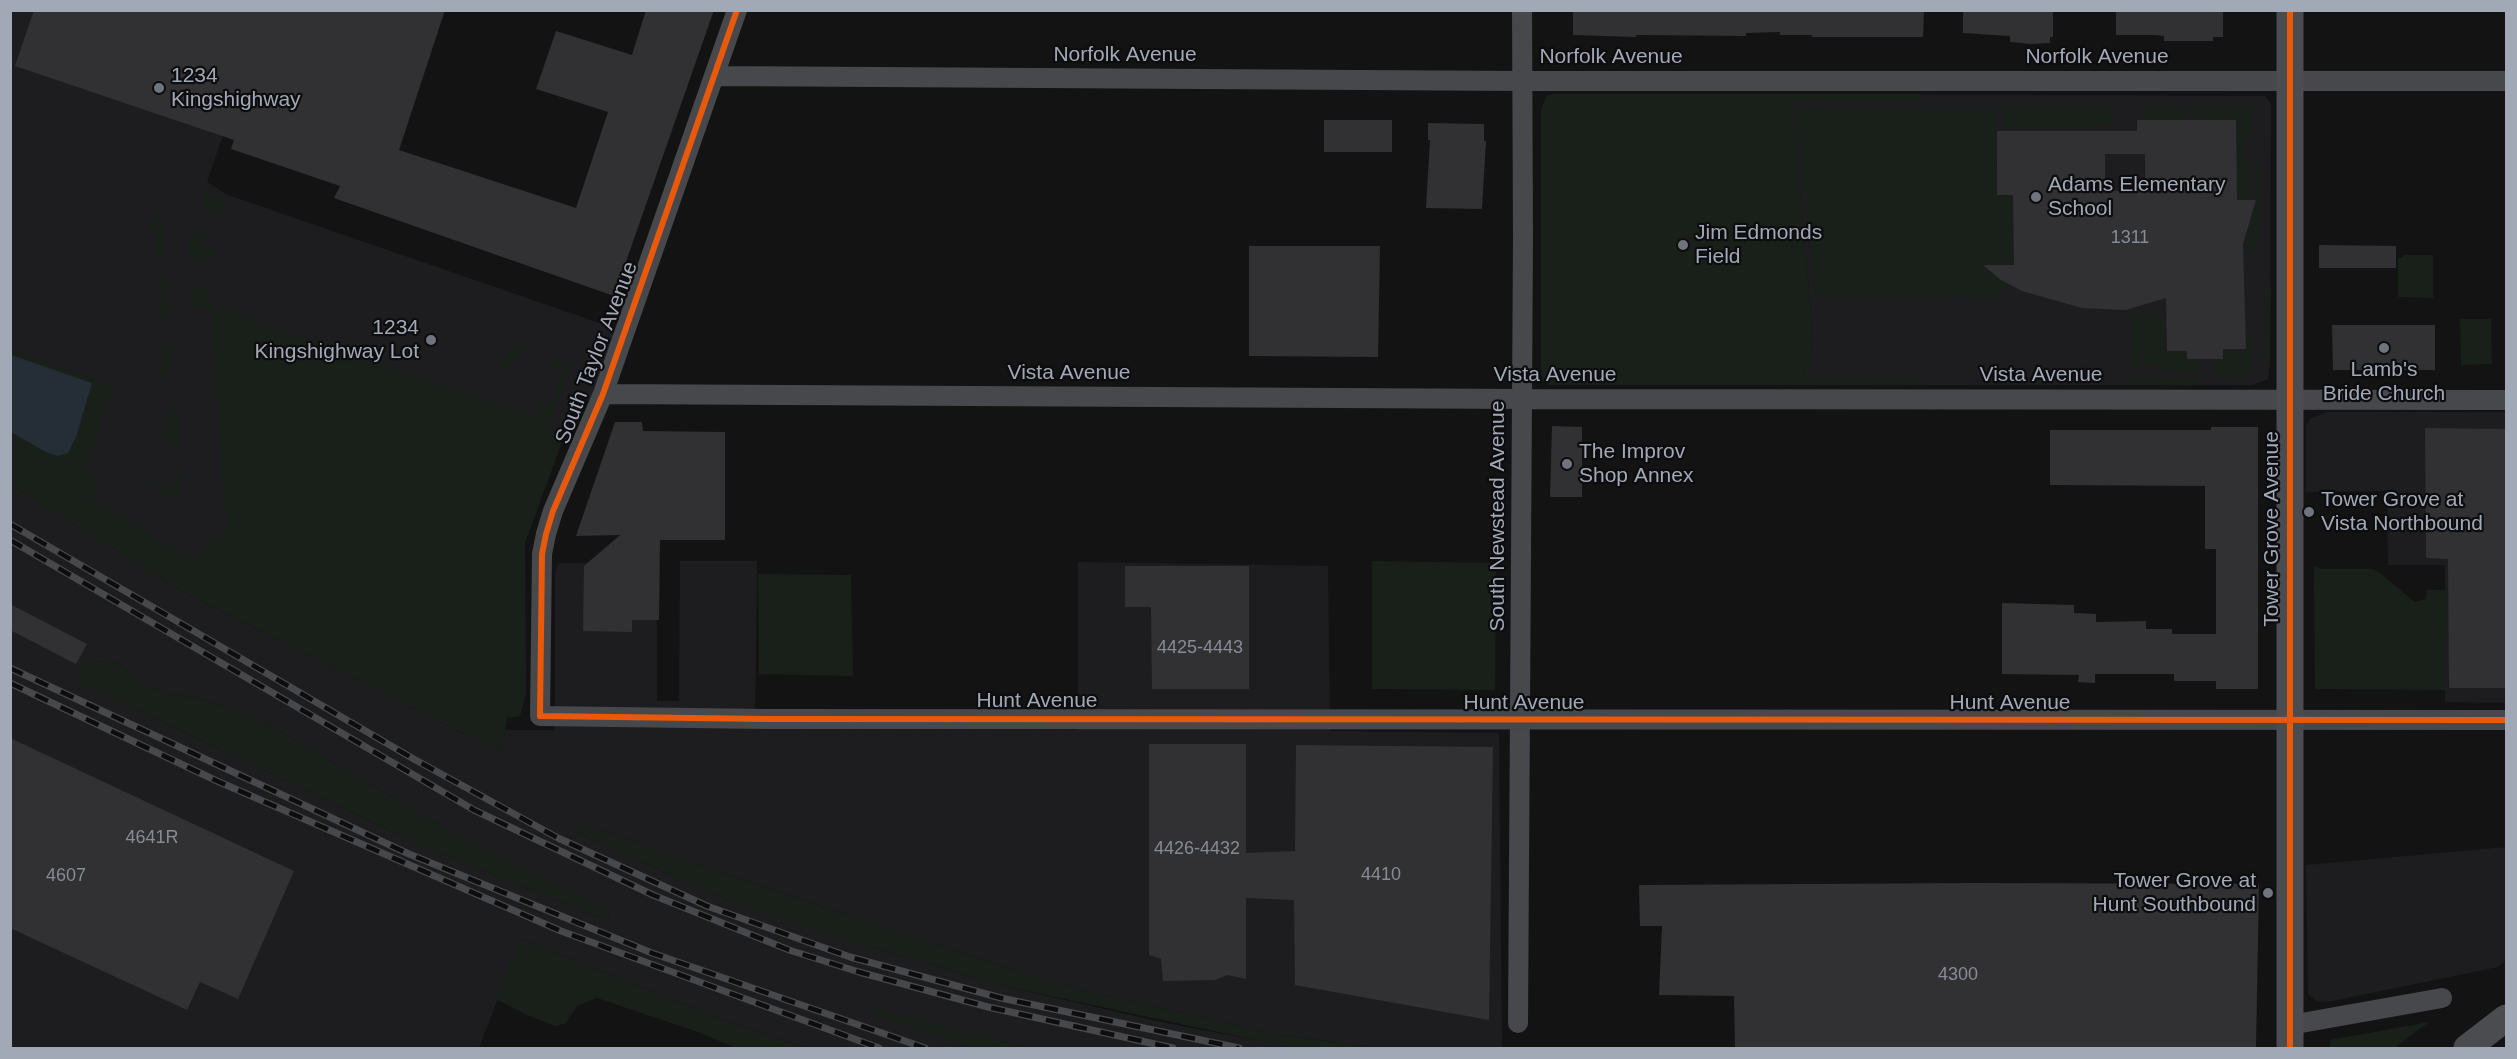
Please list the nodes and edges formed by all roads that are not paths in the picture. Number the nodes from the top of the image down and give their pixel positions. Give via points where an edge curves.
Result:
1 (737, 10) edge
2 (1522, 10) edge
3 (2289, 10) edge
4 (715, 76) junction
5 (1523, 81) junction
6 (2289, 81) junction
7 (2506, 81) edge
8 (603, 394) junction
9 (1522, 399) junction
10 (2289, 400) junction
11 (2506, 400) edge
12 (540, 716) joint
13 (1519, 720) junction
14 (2288, 720) junction
15 (2506, 720) edge
16 (2442, 998) dead end
17 (2506, 1018) edge
18 (1518, 1023) dead end
19 (2290, 1037) edge
20 (2474, 1046) edge

1 - 4 street, South Taylor Avenue
2 - 5 street, South Newstead Avenue
3 - 6 street, Tower Grove Avenue
4 - 5 street, Norfolk Avenue
4 - 8 street, South Taylor Avenue
5 - 6 street, Norfolk Avenue
5 - 9 street, South Newstead Avenue
6 - 7 street, Norfolk Avenue
6 - 10 street, Tower Grove Avenue
8 - 9 street, Vista Avenue
8 - 12 street, South Taylor Avenue via 553,511 544,544
9 - 10 street, Vista Avenue
9 - 13 street, South Newstead Avenue
10 - 11 street, Vista Avenue
10 - 14 street, Tower Grove Avenue
12 - 13 street, Hunt Avenue
13 - 14 street, Hunt Avenue
13 - 18 street, South Newstead Avenue
14 - 15 street, Hunt Avenue
14 - 19 street, Tower Grove Avenue
16 - 19 street
17 - 20 street

